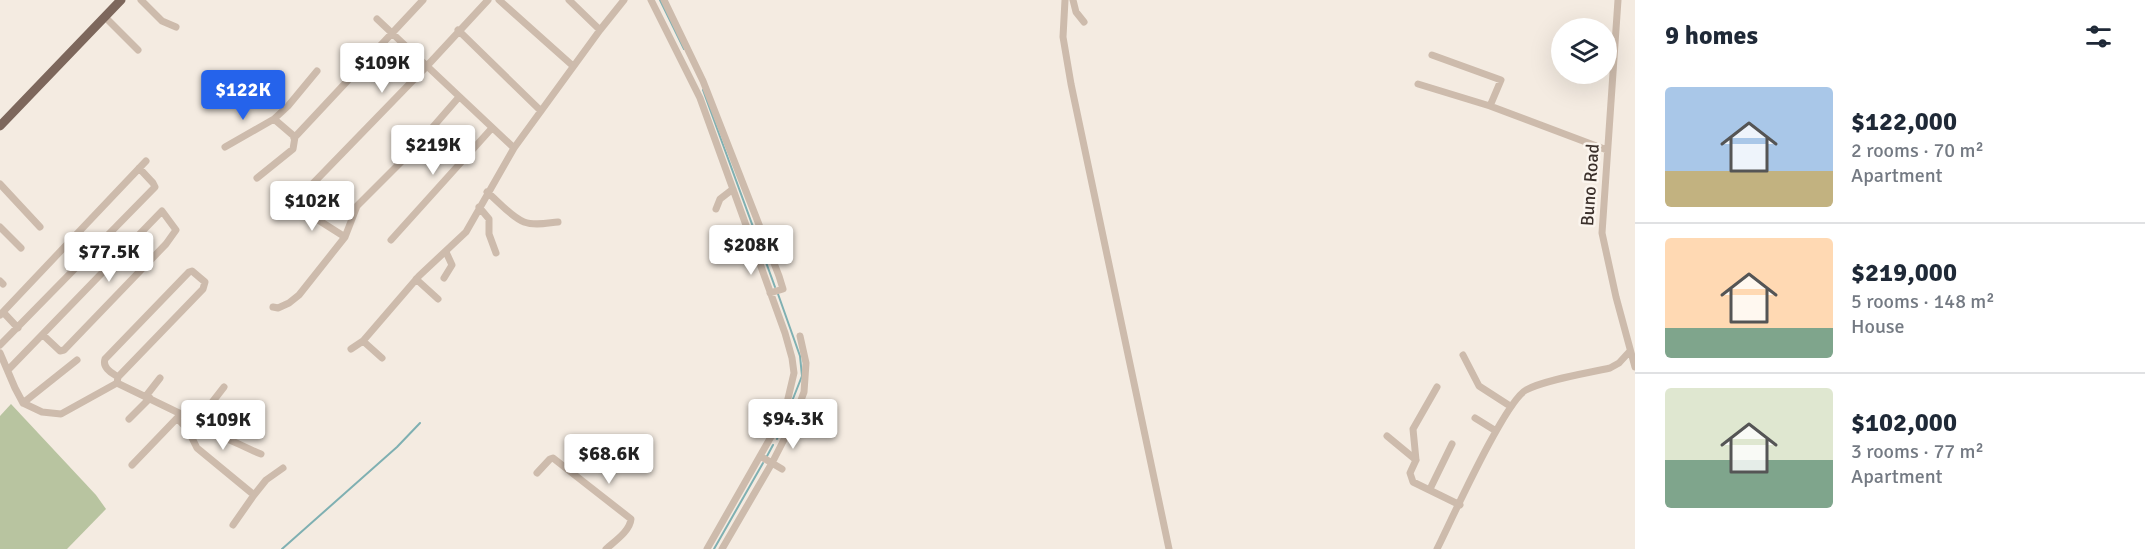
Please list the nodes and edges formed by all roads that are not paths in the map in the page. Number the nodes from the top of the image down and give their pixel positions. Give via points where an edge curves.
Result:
1 (121, 0) edge
2 (141, 0) edge
3 (423, 0) edge
4 (488, 0) edge
5 (499, 0) edge
6 (569, 0) edge
7 (624, 0) edge
8 (651, 0) edge
9 (664, 0) edge
10 (1065, 0) edge
11 (1073, 0) edge
12 (1618, 0) edge
13 (105, 17) junction
14 (377, 19) dead end
15 (1084, 22) dead end
16 (176, 27) dead end
17 (458, 30) junction
18 (600, 30) junction
19 (393, 33) junction
20 (138, 50) dead end
21 (1432, 55) dead end
22 (573, 66) junction
23 (426, 67) junction
24 (317, 71) dead end
25 (1418, 84) dead end
26 (459, 97) junction
27 (1490, 106) junction
28 (541, 111) junction
29 (274, 119) junction
30 (0, 126) edge
31 (492, 128) junction
32 (294, 138) junction
33 (225, 147) dead end
34 (514, 148) junction
35 (1607, 150) junction
36 (146, 161) dead end
37 (139, 168) junction
38 (257, 178) dead end
39 (0, 184) edge
40 (733, 189) junction
41 (488, 192) junction
42 (479, 207) junction
43 (716, 209) dead end
44 (558, 222) dead end
45 (0, 227) edge
46 (40, 227) dead end
47 (345, 237) junction
48 (391, 240) dead end
49 (21, 248) dead end
50 (446, 252) junction
51 (496, 253) dead end
52 (444, 278) dead end
53 (416, 279) junction
54 (770, 293) junction
55 (438, 299) dead end
56 (273, 307) dead end
57 (1, 314) edge
58 (18, 328) junction
59 (44, 335) junction
60 (800, 336) dead end
61 (363, 341) junction
62 (0, 345) edge
63 (351, 349) dead end
64 (1630, 351) junction
65 (0, 353) edge
66 (1463, 355) dead end
67 (382, 358) dead end
68 (77, 360) dead end
69 (1635, 367) edge
70 (8, 370) junction
71 (160, 378) dead end
72 (117, 380) junction
73 (224, 387) dead end
74 (1437, 387) dead end
75 (148, 397) junction
76 (23, 403) junction
77 (1510, 406) junction
78 (179, 416) junction
79 (1475, 418) dead end
80 (129, 419) dead end
81 (188, 430) junction
82 (1497, 432) junction
83 (1387, 436) dead end
84 (769, 439) junction
85 (1452, 444) dead end
86 (781, 446) junction
87 (261, 454) dead end
88 (760, 456) junction
89 (1416, 460) junction
90 (772, 463) junction
91 (132, 465) dead end
92 (283, 468) dead end
93 (782, 469) dead end
94 (537, 472) dead end
95 (1430, 489) junction
96 (254, 495) junction
97 (1460, 505) junction
98 (233, 525) dead end
99 (606, 549) edge
100 (707, 549) edge
101 (722, 549) edge
102 (1169, 549) edge
103 (1437, 549) edge

1 - 13 main road
2 - 16 street via 162,21
3 - 19 street
4 - 17 street
5 - 22 street
6 - 18 street
7 - 18 street
8 - 40 street via 699,94
9 - 54 street via 703,81 779,276 783,289
10 - 102 street via 1063,37 1071,84
11 - 15 street
12 - 35 street, Buno Road
13 - 20 street
13 - 30 main road
14 - 19 street
17 - 23 street
17 - 28 street
18 - 22 street
19 - 23 street
19 - 32 street
21 - 27 street via 1501,80
22 - 28 street
23 - 26 street
23 - 47 street via 293,204
24 - 29 street
25 - 27 street
26 - 31 street
26 - 47 street via 357,206
27 - 35 street
28 - 34 street
29 - 32 street
29 - 33 street
31 - 34 street
31 - 48 street
32 - 38 street via 293,149
34 - 41 street
35 - 64 street, Buno Road via 1603,244
36 - 37 street
37 - 57 street
37 - 58 street via 155,187
39 - 46 street
40 - 43 street via 720,199
40 - 54 street
41 - 42 street
41 - 44 street via 524,222
42 - 50 street via 466,232
42 - 51 street via 489,219 489,234
45 - 49 street
47 - 56 street via 299,295 289,303
50 - 52 street via 452,265
50 - 53 street
53 - 55 street
53 - 61 street
54 - 84 street via 794,373 786,406
57 - 58 street
58 - 62 street
59 - 59 street via 51,325 162,211 176,231 166,244 64,350 54,347
59 - 70 street
60 - 86 street via 806,363 804,392
61 - 63 street
61 - 67 street
64 - 69 street, Buno Road
64 - 77 street via 1610,368 1529,388
65 - 70 street
66 - 77 street via 1479,386
68 - 76 street
70 - 76 street
71 - 75 street
72 - 72 street via 105,359 192,271 205,282 203,289
72 - 75 street
72 - 76 street via 61,414 42,412
73 - 78 street via 203,414
74 - 89 street via 1413,429
75 - 78 street
75 - 80 street
77 - 82 street
78 - 81 street
78 - 91 street
79 - 82 street
81 - 87 street via 215,433
81 - 96 street via 197,448
82 - 97 street
83 - 89 street
84 - 86 street
84 - 88 street
85 - 95 street
86 - 90 street
88 - 90 street
88 - 100 street
89 - 95 street via 1410,478
90 - 93 street
90 - 101 street
92 - 96 street
94 - 99 street via 553,459 631,519 627,529
95 - 97 street
96 - 98 street
97 - 103 street

